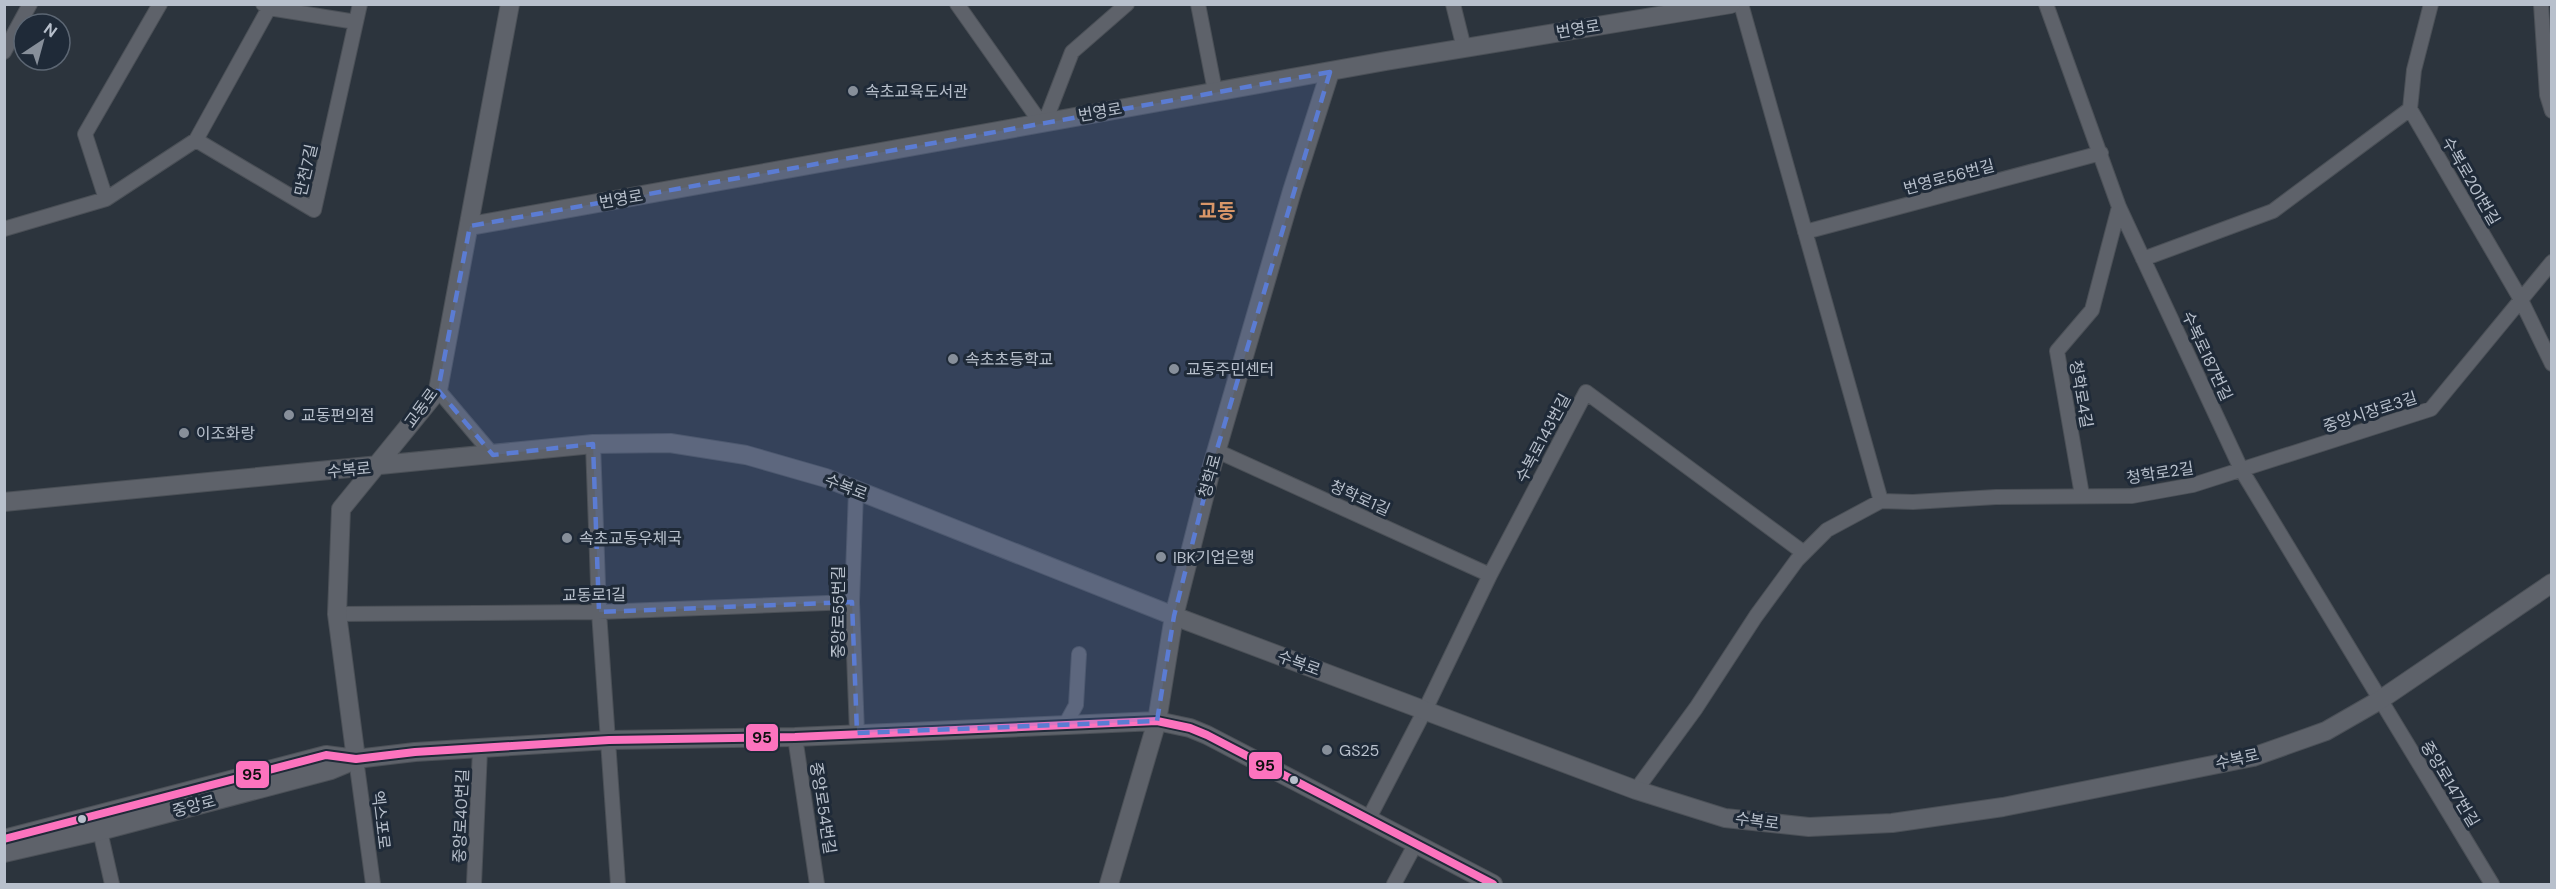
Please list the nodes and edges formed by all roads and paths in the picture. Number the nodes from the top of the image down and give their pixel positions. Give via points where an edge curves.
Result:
1 (30, 4) edge
2 (160, 4) edge
3 (360, 4) edge
4 (510, 4) edge
5 (957, 4) edge
6 (1127, 4) edge
7 (1198, 4) edge
8 (1453, 4) edge
9 (1731, 4) edge
10 (1741, 4) edge
11 (2046, 4) edge
12 (2431, 4) edge
13 (2541, 4) edge
14 (266, 6) edge
15 (1711, 6) edge
16 (356, 22) junction
17 (1464, 48) junction
18 (4, 52) edge
19 (1330, 72) junction
20 (1215, 91) junction
21 (2410, 109) junction
22 (2552, 111) edge
23 (1043, 122) junction
24 (196, 140) junction
25 (2101, 153) junction
26 (106, 199) junction
27 (2119, 207) junction
28 (470, 226) junction
29 (4, 229) edge
30 (1805, 232) junction
31 (2143, 259) junction
32 (2552, 262) edge
33 (2520, 298) junction
34 (2552, 364) edge
35 (438, 390) junction
36 (593, 444) junction
37 (1217, 451) junction
38 (492, 455) junction
39 (375, 468) junction
40 (2242, 471) junction
41 (856, 490) junction
42 (2082, 495) junction
43 (1881, 501) junction
44 (4, 502) edge
45 (1804, 553) junction
46 (1490, 574) junction
47 (2552, 583) edge
48 (852, 602) junction
49 (599, 612) junction
50 (337, 614) junction
51 (1174, 616) junction
52 (1079, 654) dead end
53 (2380, 700) junction
54 (1425, 710) junction
55 (1157, 721) junction
56 (1065, 725) junction
57 (857, 733) junction
58 (795, 736) junction
59 (609, 740) junction
60 (480, 750) junction
61 (356, 759) junction
62 (1636, 790) junction
63 (1369, 818) junction
64 (100, 831) junction
65 (4, 839) edge
66 (1416, 843) junction
67 (4, 853) edge
68 (112, 885) edge
69 (373, 885) edge
70 (474, 885) edge
71 (618, 885) edge
72 (817, 885) edge
73 (1109, 885) edge
74 (1394, 885) edge
75 (1493, 885) edge
76 (2492, 885) edge

1 - 18 street
2 - 26 street via 85,134
3 - 16 street, 만천7길
4 - 28 street, 교동로
5 - 23 street
6 - 23 street via 1072,52
7 - 20 street
8 - 17 street
9 - 15 street, 번영로
10 - 30 street
11 - 25 street, 수복로187번길
12 - 21 street
13 - 22 street via 2547,94
14 - 16 street
14 - 24 street
15 - 17 street, 번영로
16 - 24 street, 만천7길 via 314,210
17 - 19 street, 번영로
19 - 20 street, 번영로
19 - 37 street, 청학로
20 - 23 street, 번영로
21 - 31 street via 2273,211
21 - 33 street, 수복로201번길
23 - 28 street, 번영로
24 - 26 street
25 - 27 street, 수복로187번길
25 - 30 street, 번영로56번길
26 - 29 street
27 - 31 street, 수복로187번길
27 - 42 street, 청학로4길 via 2092,310 2056,351
28 - 35 street, 교동로
30 - 43 street
31 - 40 street, 수복로187번길
32 - 33 street, 중앙시장로3길
33 - 34 street, 수복로201번길
33 - 40 street, 중앙시장로3길 via 2431,409
35 - 38 street
35 - 39 street, 교동로
36 - 38 street, 수복로
36 - 41 street, 수복로 via 670,443 746,455
36 - 49 street
37 - 46 street, 청학로1길
37 - 51 street, 청학로
38 - 39 street, 수복로
39 - 44 street, 수복로
39 - 50 street, 교동로 via 341,508
40 - 42 street, 청학로2길 via 2132,496
40 - 53 street, 수복로187번길
41 - 48 street, 중앙로55번길
41 - 51 street, 수복로
42 - 43 street
43 - 45 street via 1827,530
45 - 46 street, 수복로143번길 via 1586,392
45 - 62 street
46 - 54 street, 수복로143번길
47 - 53 street, 수복로
48 - 49 street, 교동로1길
48 - 57 street, 중앙로55번길
49 - 50 street, 교동로1길
49 - 59 street
50 - 61 street, 교동로
51 - 54 street, 수복로
51 - 55 street, 청학로
52 - 56 street via 1076,705
53 - 62 street, 수복로 via 2326,731 2253,757 2003,807 1892,823 1809,828 1725,818
53 - 76 street, 중앙로147번길
54 - 62 street, 수복로
54 - 63 street, 수복로143번길
55 - 56 street, 중앙로
55 - 63 street, 중앙로 via 1207,735
55 - 73 street, 청학로
56 - 57 street, 중앙로
57 - 58 street, 중앙로
58 - 59 street, 중앙로
58 - 72 street, 중앙로54번길
59 - 60 street, 중앙로
59 - 71 street
60 - 61 street, 중앙로
60 - 70 street, 중앙로40번길
61 - 64 street, 중앙로 via 331,770
61 - 65 street, 중앙로 via 326,755
61 - 69 street, 엑스포로
63 - 66 street, 중앙로
64 - 67 street, 중앙로
64 - 68 street
66 - 74 street
66 - 75 street, 중앙로

